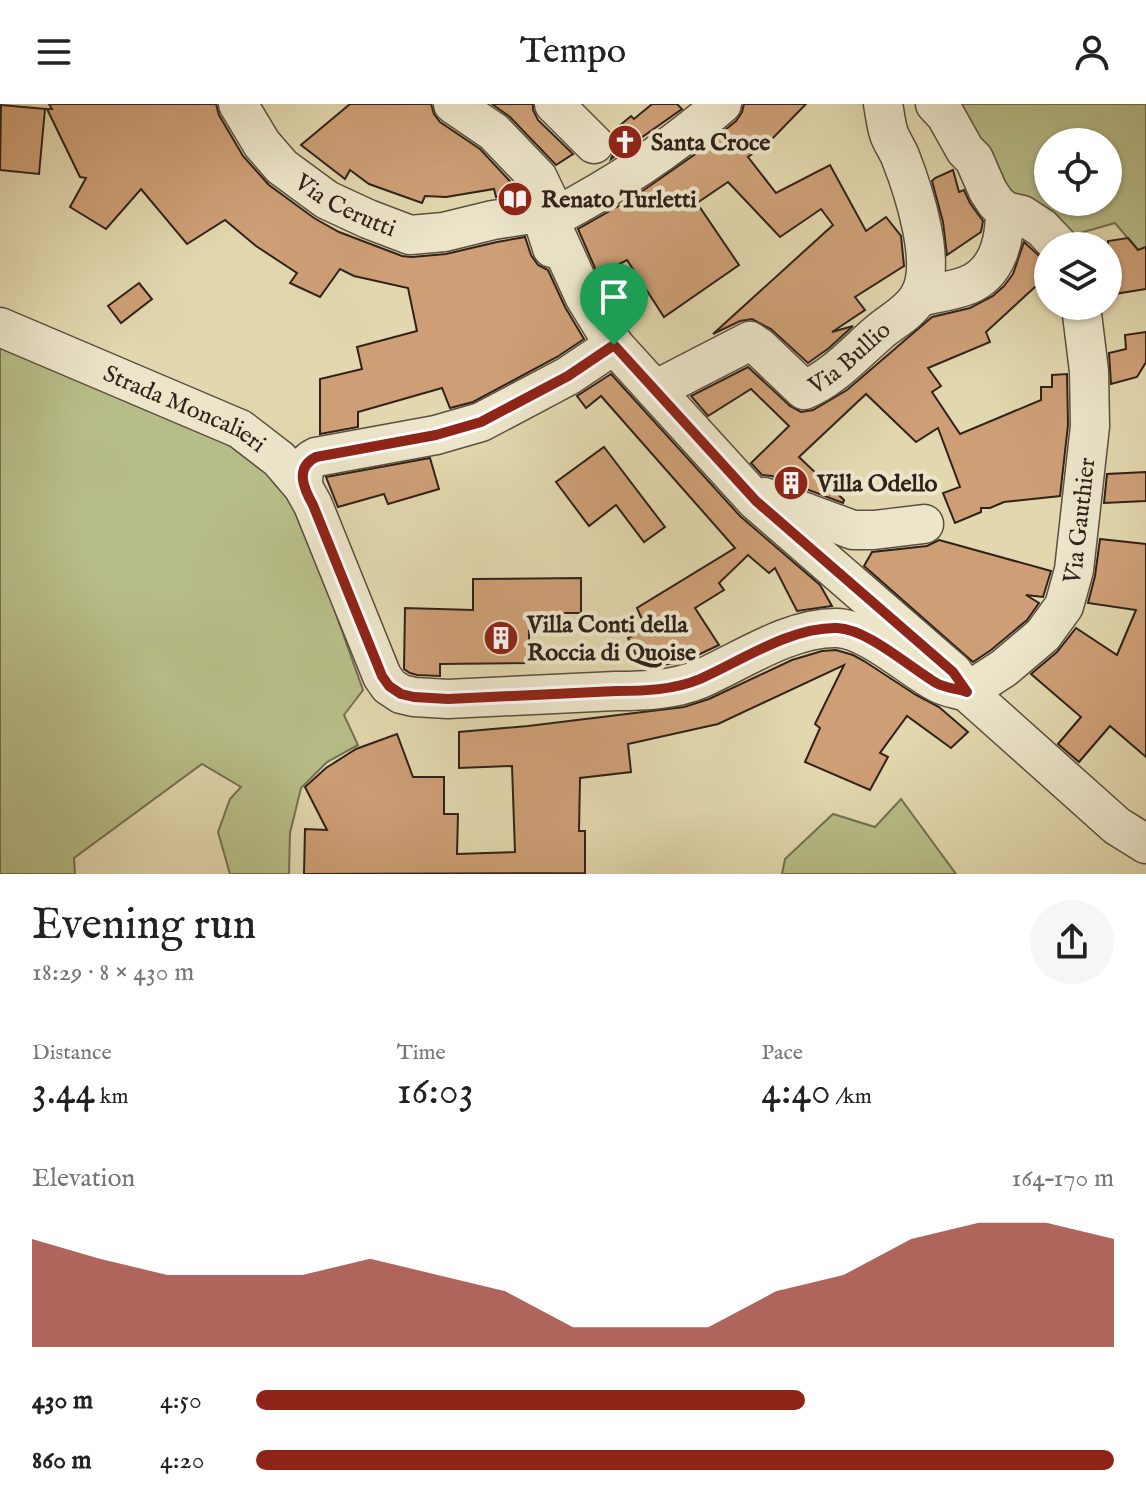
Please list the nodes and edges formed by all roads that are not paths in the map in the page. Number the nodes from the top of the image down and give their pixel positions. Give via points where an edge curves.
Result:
1 (238, 104) edge
2 (453, 104) edge
3 (554, 104) edge
4 (722, 104) edge
5 (883, 104) edge
6 (935, 104) edge
7 (594, 144) dead end
8 (1005, 211) junction
9 (551, 219) junction
10 (1046, 232) edge
11 (584, 296) junction
12 (919, 297) junction
13 (1083, 320) edge
14 (0, 327) edge
15 (614, 345) junction
16 (655, 390) junction
17 (303, 487) junction
18 (746, 491) junction
19 (924, 524) dead end
20 (616, 691) junction
21 (967, 692) junction
22 (448, 720) dead end
23 (1146, 844) edge

1 - 11 street, Via Cerutti via 282,167 327,200 410,235 539,215 558,262
2 - 9 street via 494,132 538,178
3 - 7 street
4 - 9 street via 627,177
5 - 12 street via 918,208 925,249
6 - 8 street
8 - 10 street via 1022,215
8 - 12 street, Via Bullio via 999,254 988,271 970,285
9 - 11 street
11 - 15 street
12 - 16 street, Via Bullio via 804,390 750,341
13 - 21 street, Via Gauthier via 1090,426 1078,541 1064,606 1043,635
14 - 17 street, Strada Moncalieri via 240,429 279,459
15 - 16 street
15 - 17 street via 481,422 309,460
16 - 18 street
17 - 20 street, Strada Moncalieri via 382,676 401,694 448,699
18 - 19 street via 853,530
18 - 21 street via 953,672
20 - 21 street, Strada Moncalieri via 668,688 697,680 781,641 840,628 861,634 941,685
20 - 22 street via 600,706 580,710
21 - 23 street via 1117,826

